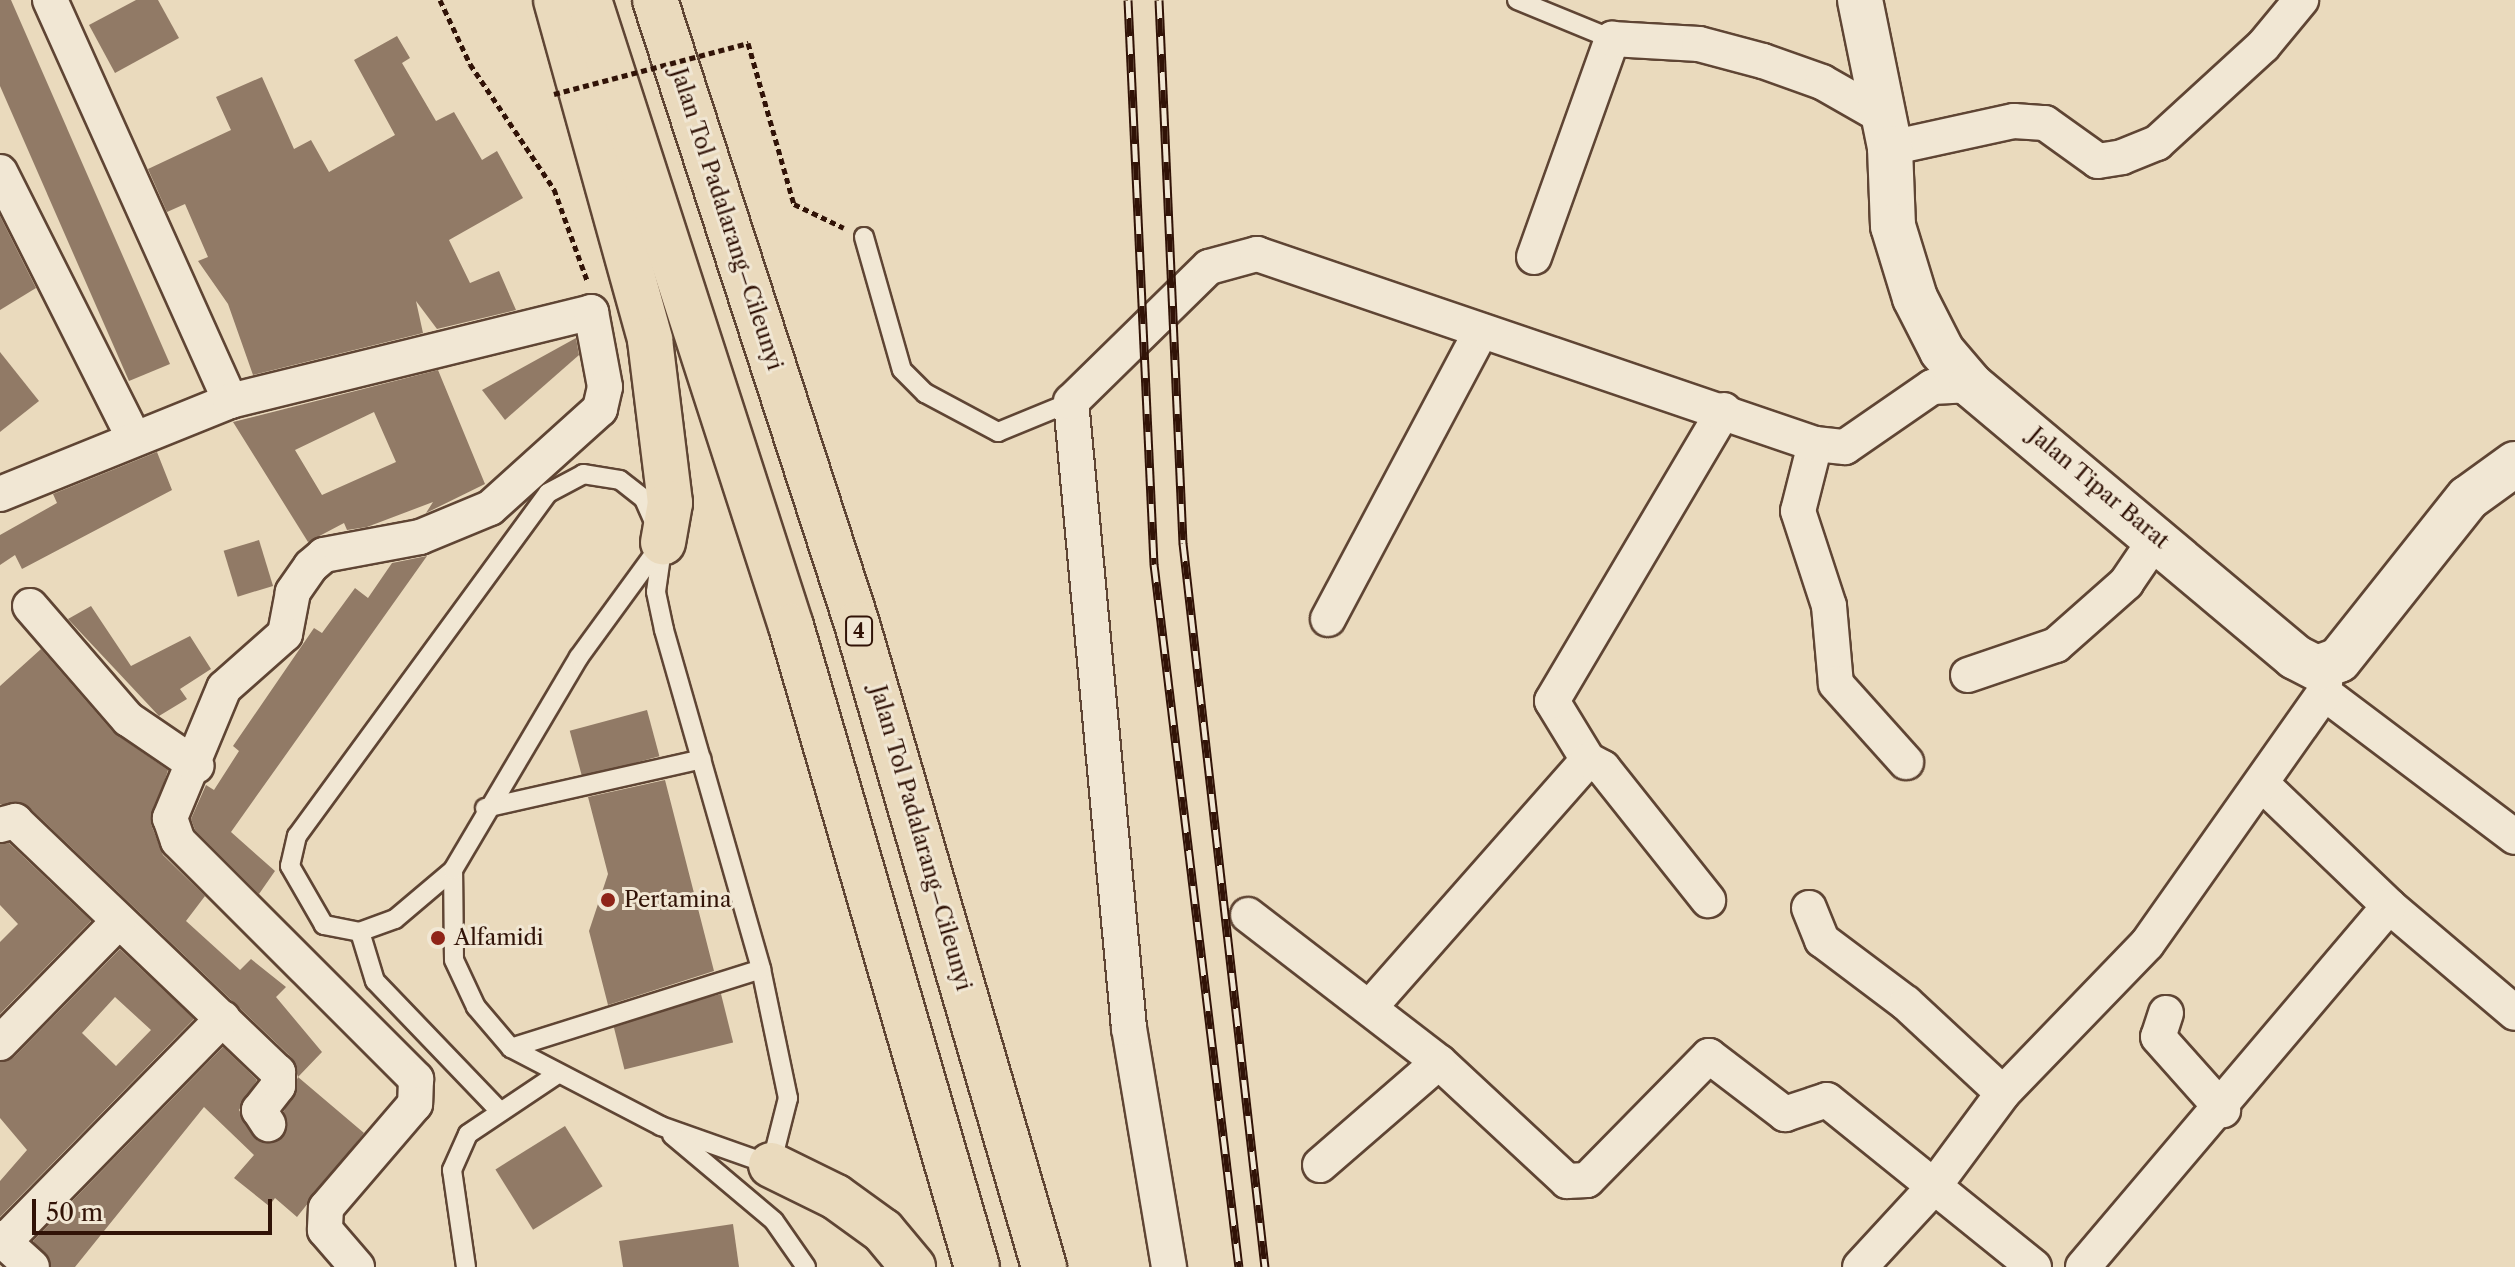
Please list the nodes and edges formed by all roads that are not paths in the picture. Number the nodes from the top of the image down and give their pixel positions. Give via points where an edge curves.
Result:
1 (50, 0) edge
2 (556, 0) edge
3 (589, 0) edge
4 (655, 0) edge
5 (1517, 0) edge
6 (1860, 0) edge
7 (2301, 0) edge
8 (1612, 39) junction
9 (1885, 132) junction
10 (0, 172) edge
11 (864, 237) road end
12 (1534, 257) dead end
13 (1481, 331) junction
14 (1971, 385) junction
15 (230, 401) junction
16 (1071, 402) junction
17 (1724, 410) junction
18 (133, 436) junction
19 (1815, 444) junction
20 (2515, 464) edge
21 (0, 494) edge
22 (2158, 536) junction
23 (663, 542) junction
24 (30, 606) dead end
25 (1328, 619) dead end
26 (1968, 675) dead end
27 (2325, 680) junction
28 (702, 759) junction
29 (1588, 760) junction
30 (1906, 762) dead end
31 (197, 766) junction
32 (2263, 785) junction
33 (485, 808) junction
34 (0, 825) edge
35 (2515, 837) edge
36 (453, 870) junction
37 (1708, 900) dead end
38 (2389, 906) junction
39 (1809, 908) dead end
40 (1248, 915) dead end
41 (118, 922) junction
42 (360, 932) junction
43 (761, 969) junction
44 (1370, 1007) junction
45 (2166, 1013) dead end
46 (2515, 1013) edge
47 (223, 1018) junction
48 (0, 1043) edge
49 (511, 1048) junction
50 (1439, 1062) junction
51 (556, 1075) junction
52 (2003, 1093) junction
53 (497, 1108) junction
54 (2223, 1110) junction
55 (268, 1124) dead end
56 (661, 1126) junction
57 (771, 1165) junction
58 (1320, 1165) dead end
59 (1932, 1189) junction
60 (2, 1240) edge
61 (32, 1267) edge
62 (357, 1267) edge
63 (466, 1267) edge
64 (806, 1267) edge
65 (913, 1267) edge
66 (977, 1267) edge
67 (1044, 1267) edge
68 (1169, 1267) edge
69 (1860, 1267) edge
70 (2034, 1267) edge
71 (2083, 1267) edge

1 - 15 street
2 - 23 highway via 650,340 670,503
3 - 66 highway via 791,626
4 - 67 highway, Jalan Tol Padalarang–Cileunyi / 4 via 857,624
5 - 8 lane
6 - 9 street, Jalan Tipar Barat
7 - 9 street via 2263,46 2157,143 2122,157 2098,161 2045,123
8 - 9 street via 1699,44 1763,61 1822,82
8 - 12 street
9 - 14 street, Jalan Tipar Barat via 1893,226 1902,263 1942,351
10 - 18 street
11 - 16 lane via 902,370 925,393 998,432
13 - 16 street via 1279,259 1235,257 1209,267
13 - 17 street
13 - 25 street
14 - 19 street via 1932,387 1845,447
14 - 22 street, Jalan Tipar Barat
15 - 18 street
15 - 31 street via 591,312 605,387 600,409 490,508 420,537 324,555 311,566 293,592 285,634 224,688
16 - 68 street via 1129,1028
17 - 19 street
17 - 29 street via 1552,701
18 - 21 street
19 - 30 street via 1798,511 1829,606 1836,684
20 - 27 street via 2468,498
22 - 26 street via 2126,583 2056,645
22 - 27 street, Jalan Tipar Barat via 2265,634
23 - 28 lane via 656,592
23 - 33 lane
23 - 42 lane via 644,499 620,480 583,474 548,493 297,836 290,866 296,887 324,925
24 - 31 street via 128,719
27 - 32 street
27 - 35 street
28 - 33 lane
28 - 43 lane
29 - 37 street via 1603,768
29 - 44 street
31 - 62 street via 170,818 178,841 416,1079 415,1104 326,1208 325,1230
32 - 38 street
32 - 52 street via 2147,944
33 - 36 lane
34 - 41 street via 15,821
36 - 42 lane via 395,919
36 - 49 lane via 454,960 476,1007
38 - 46 street
38 - 54 street
39 - 52 street via 1822,940 1906,1003
40 - 44 street
41 - 47 street
41 - 48 street
42 - 53 lane via 375,981
43 - 49 lane
43 - 57 lane via 788,1098
44 - 50 street
45 - 54 street via 2158,1037
47 - 55 street via 278,1072 278,1086 259,1110
47 - 60 street
49 - 51 lane
50 - 58 street
50 - 59 street via 1576,1184 1709,1056 1785,1114 1827,1100
51 - 53 lane
51 - 56 lane
52 - 59 street
53 - 63 lane via 468,1134 452,1170
54 - 71 street
56 - 57 lane
56 - 64 lane via 774,1221
57 - 65 highway via 883,1231
59 - 69 street
59 - 70 street
60 - 61 street

